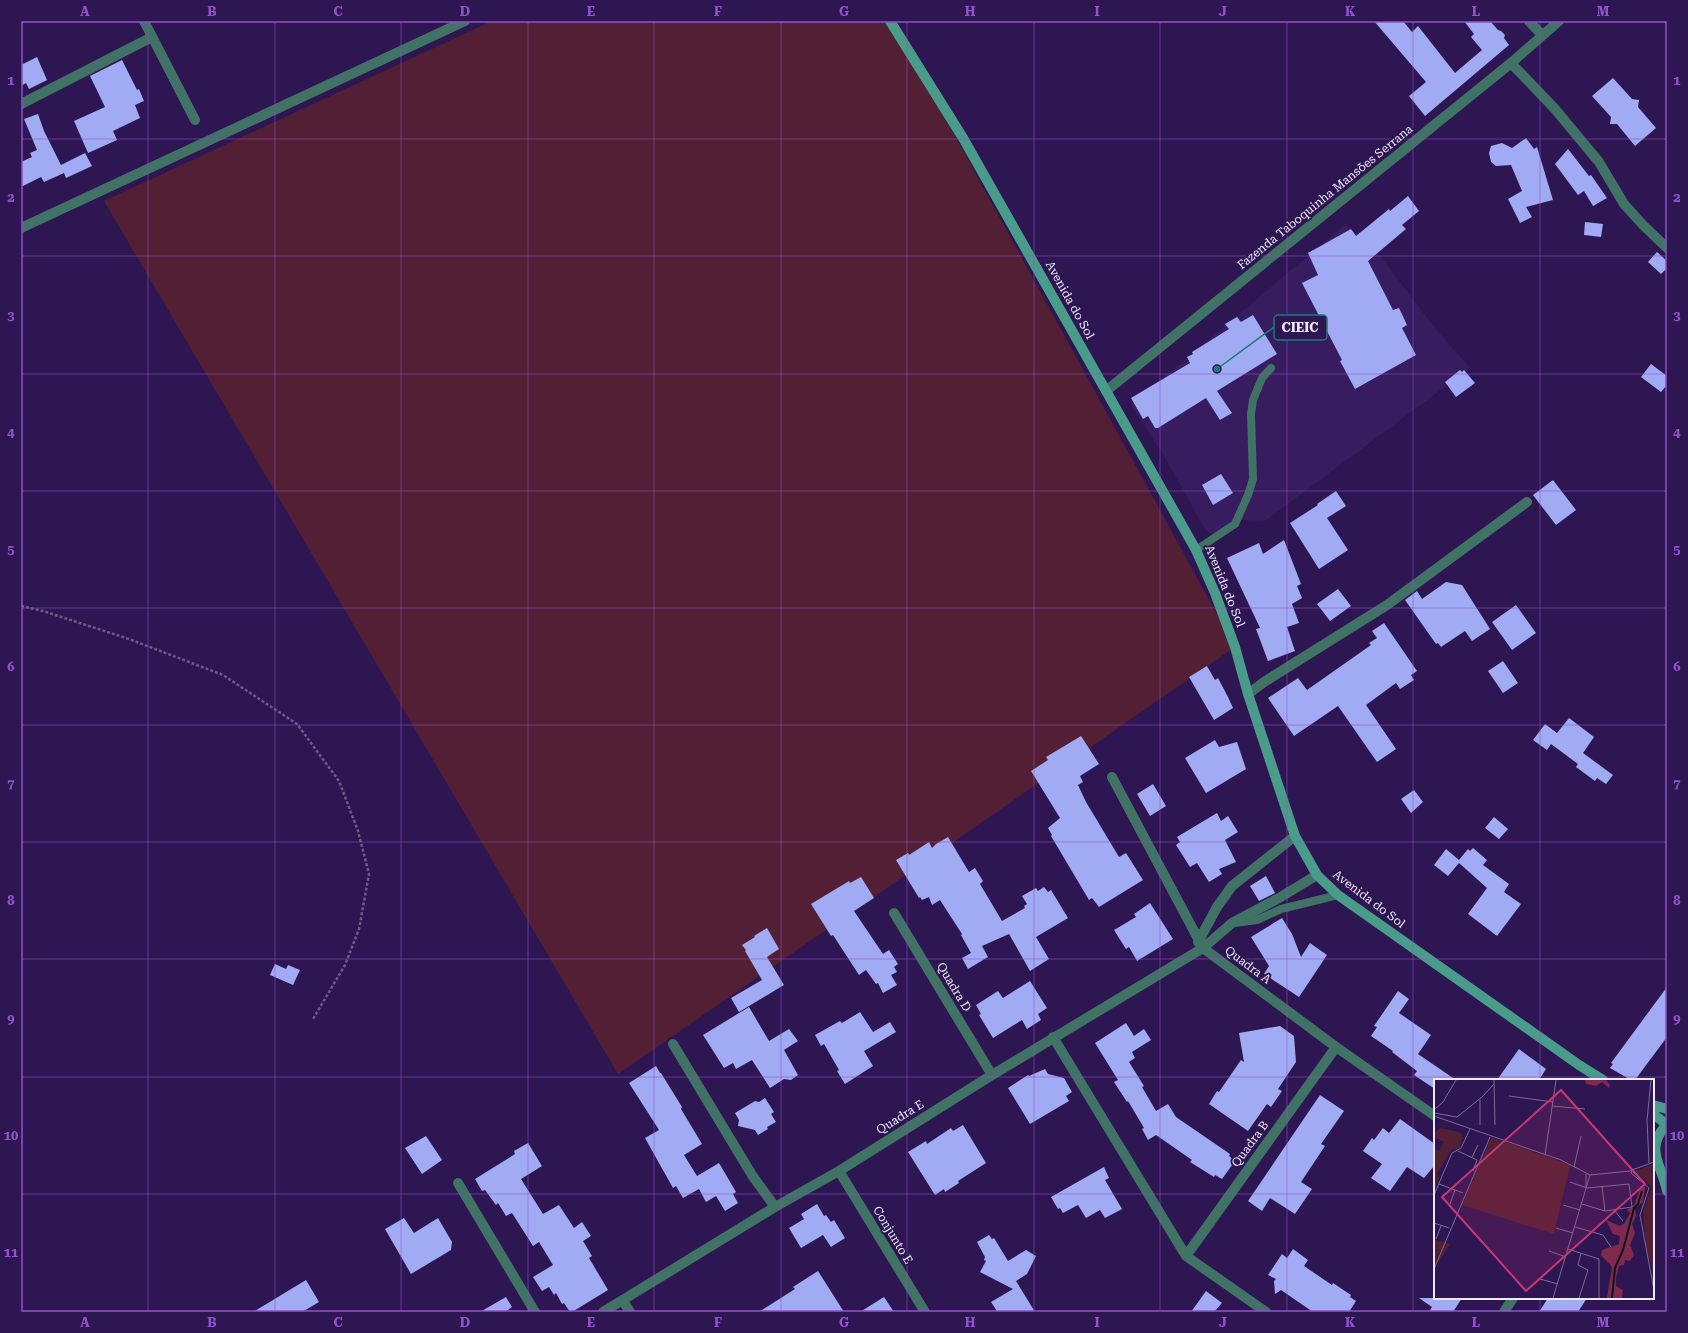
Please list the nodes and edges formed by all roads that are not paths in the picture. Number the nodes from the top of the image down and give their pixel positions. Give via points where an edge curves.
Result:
1 (144, 21) edge
2 (465, 21) edge
3 (890, 21) edge
4 (1529, 21) edge
5 (1559, 21) edge
6 (1542, 36) junction
7 (152, 37) junction
8 (1511, 63) junction
9 (21, 104) edge
10 (195, 120) dead end
11 (21, 228) edge
12 (1667, 248) edge
13 (1271, 368) dead end
14 (1106, 391) junction
15 (1527, 502) dead end
16 (1196, 550) junction
17 (1248, 694) junction
18 (1112, 777) dead end
19 (1295, 836) junction
20 (1317, 875) junction
21 (1338, 895) junction
22 (894, 913) dead end
23 (1232, 923) junction
24 (1201, 943) junction
25 (1054, 1037) junction
26 (673, 1044) dead end
27 (1336, 1047) junction
28 (992, 1075) junction
29 (1601, 1079) edge
30 (1654, 1104) edge
31 (1667, 1109) edge
32 (1434, 1115) edge
33 (1654, 1115) edge
34 (1666, 1123) edge
35 (839, 1171) junction
36 (458, 1183) dead end
37 (1667, 1184) edge
38 (775, 1207) junction
39 (1186, 1256) junction
40 (1512, 1299) edge
41 (623, 1301) junction
42 (1261, 1310) edge
43 (535, 1312) edge
44 (603, 1312) edge
45 (630, 1312) edge
46 (925, 1312) edge
47 (1504, 1312) edge

1 - 7 street
2 - 11 street
3 - 14 street, Avenida do Sol via 963,138
4 - 6 street
5 - 6 street, Fazenda Taboquinha Mansões Serrana
6 - 8 street, Fazenda Taboquinha Mansões Serrana
7 - 9 street
7 - 10 street
8 - 12 street via 1555,109 1599,162 1624,204
8 - 14 street, Fazenda Taboquinha Mansões Serrana
13 - 16 lane via 1262,378 1253,400 1253,479 1248,495 1235,524
14 - 16 street, Avenida do Sol
15 - 17 street via 1387,605
16 - 17 street, Avenida do Sol via 1235,647
17 - 19 street, Avenida do Sol
18 - 24 street, Quadra A
19 - 20 street, Avenida do Sol
19 - 24 street via 1232,886 1217,907
20 - 21 street, Avenida do Sol
20 - 23 street, Quadra E
21 - 23 lane via 1281,909 1257,920
21 - 29 street, Avenida do Sol via 1579,1066
22 - 28 street, Quadra D
23 - 24 street, Quadra E
24 - 25 street, Quadra E via 1191,954
24 - 27 street, Quadra A
25 - 28 street, Quadra E
25 - 39 street
26 - 38 street via 752,1175
27 - 32 street, Quadra A
27 - 39 street, Quadra B
28 - 35 street, Quadra E
30 - 31 street
33 - 34 street
34 - 37 street via 1654,1149
35 - 38 street, Quadra E
35 - 46 street, Conjunto E
36 - 43 street
38 - 41 street, Quadra E
39 - 42 street
40 - 47 street
41 - 44 street, Quadra E
41 - 45 street

